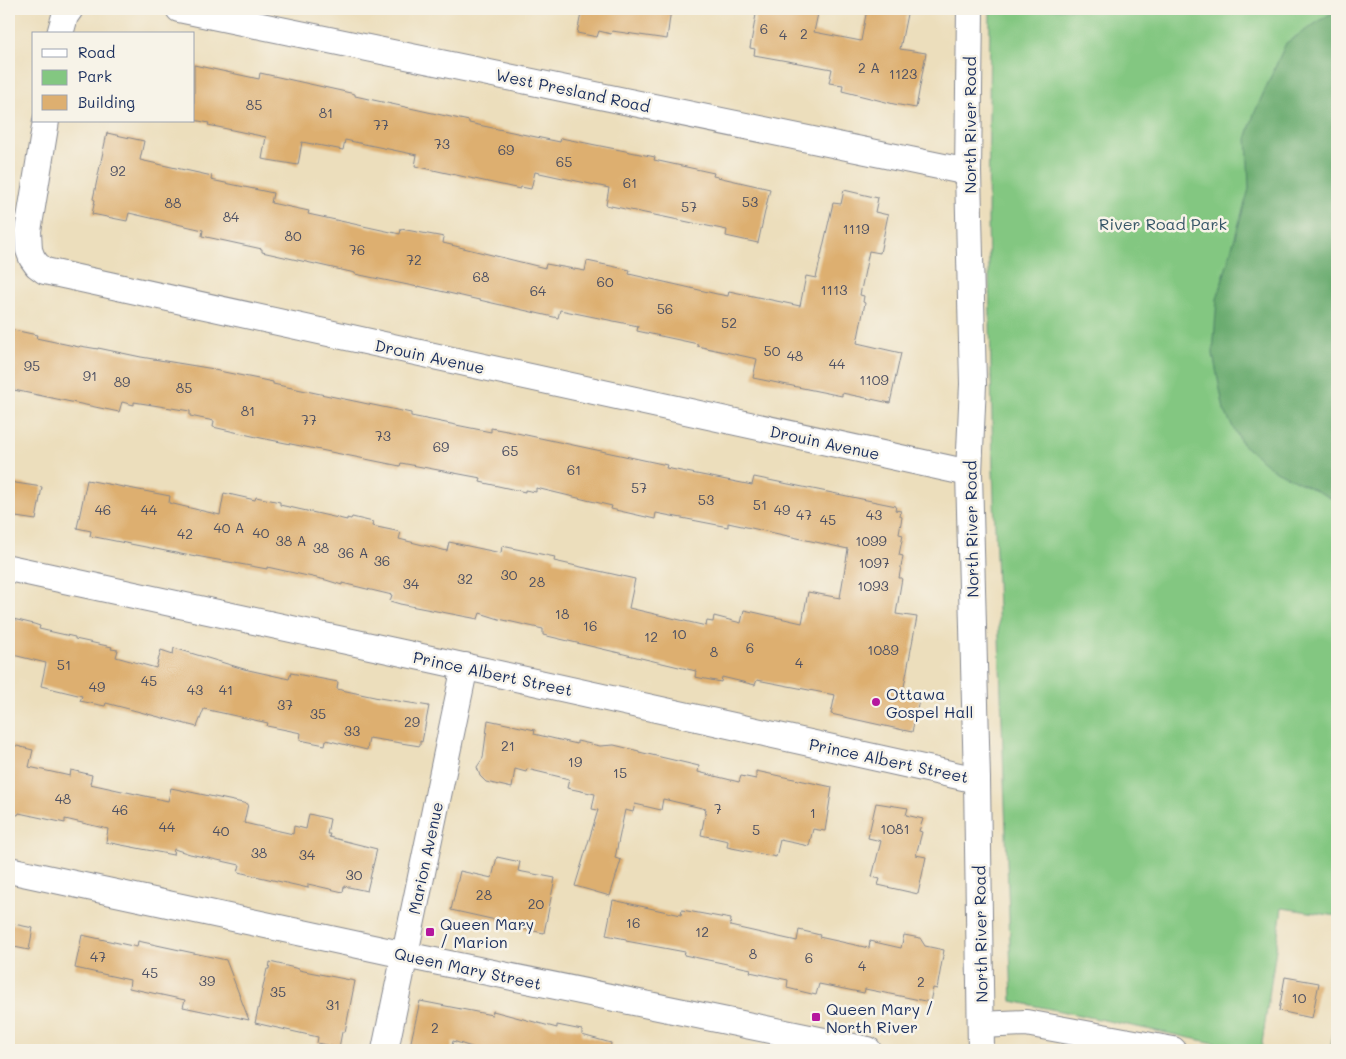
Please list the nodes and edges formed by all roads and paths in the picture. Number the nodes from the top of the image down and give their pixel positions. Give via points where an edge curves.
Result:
1 (70, 9) edge
2 (179, 9) edge
3 (970, 9) edge
4 (61, 32) edge
5 (46, 122) edge
6 (968, 172) junction
7 (969, 473) junction
8 (9, 568) edge
9 (465, 666) junction
10 (977, 780) junction
11 (9, 870) edge
12 (405, 955) junction
13 (981, 1025) junction
14 (385, 1050) edge
15 (868, 1050) edge
16 (981, 1050) edge
17 (1173, 1050) edge

1 - 4 street
2 - 6 street, West Presland Road
3 - 6 street, North River Road
5 - 7 street, Drouin Avenue via 28,231 32,258 45,271
6 - 7 street, North River Road via 973,384
7 - 10 street, North River Road
8 - 9 street, Prince Albert Street
9 - 10 street, Prince Albert Street
9 - 12 street, Marion Avenue
10 - 13 street, North River Road
11 - 12 street, Queen Mary Street
12 - 14 street, Marion Avenue
12 - 15 street, Queen Mary Street
13 - 16 street, North River Road
13 - 17 street via 1026,1023

